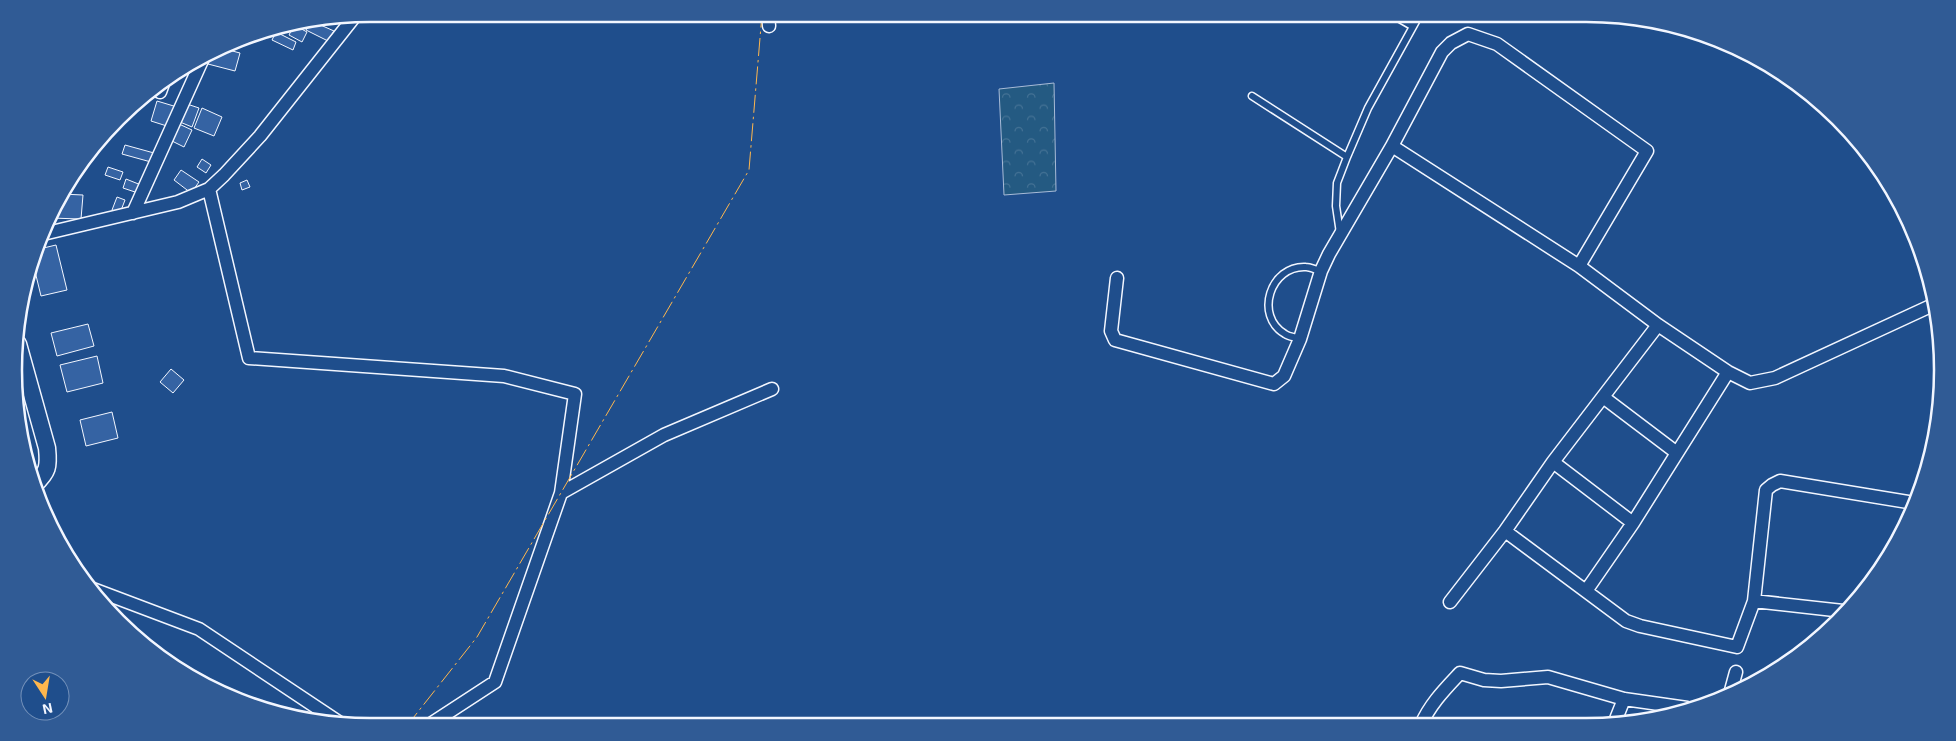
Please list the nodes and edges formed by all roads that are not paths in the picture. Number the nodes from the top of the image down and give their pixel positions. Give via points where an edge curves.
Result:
1 (1405, 22) edge
2 (1415, 22) edge
3 (350, 23) edge
4 (1412, 26) junction
5 (199, 68) edge
6 (1252, 96) dead end
7 (1392, 146) junction
8 (1347, 157) junction
9 (209, 189) junction
10 (133, 213) junction
11 (51, 232) edge
12 (1341, 234) junction
13 (1579, 266) junction
14 (1321, 271) junction
15 (1117, 278) dead end
16 (1928, 307) edge
17 (1658, 325) junction
18 (1300, 339) junction
19 (22, 361) edge
20 (1728, 372) junction
21 (772, 389) dead end
22 (1603, 396) junction
23 (1677, 453) junction
24 (1553, 462) junction
25 (40, 479) edge
26 (561, 493) junction
27 (1908, 502) edge
28 (1633, 523) junction
29 (1505, 530) junction
30 (1586, 591) junction
31 (103, 593) edge
32 (1754, 600) junction
33 (1450, 602) dead end
34 (1838, 610) edge
35 (1736, 672) dead end
36 (1732, 686) edge
37 (1624, 699) junction
38 (1677, 707) edge
39 (330, 716) edge
40 (1617, 717) edge
41 (440, 718) edge
42 (1424, 718) edge

1 - 4 lane
2 - 4 lane
3 - 9 street via 260,136
4 - 8 lane via 1368,108
5 - 10 street
6 - 8 lane
7 - 12 street
7 - 13 street
7 - 13 street via 1442,52 1451,43 1468,34 1497,44 1647,151
8 - 12 lane via 1337,183 1336,206
9 - 10 street via 178,202
9 - 26 street via 250,358 504,376 575,394
10 - 11 street
12 - 14 street
13 - 17 street
14 - 18 street
14 - 18 lane via 1306,267 1290,270 1277,279 1269,293 1268,308 1273,323 1285,334
15 - 18 street via 1111,331 1115,340 1274,384 1284,376
16 - 20 street via 1775,378 1750,383
17 - 20 street
17 - 22 street
19 - 25 street via 48,457 49,465
20 - 23 street
21 - 26 street via 664,435
22 - 23 street
22 - 24 street
23 - 28 street
24 - 28 street
24 - 29 street
26 - 41 street via 495,682
27 - 32 street via 1780,481 1772,485 1766,490
28 - 30 street
29 - 30 street
29 - 33 street
30 - 32 street via 1615,614 1640,626 1737,647
31 - 39 street via 199,629
32 - 34 street
35 - 36 street
37 - 38 street
37 - 40 street
37 - 42 street via 1548,677 1501,681 1460,673 1434,701

